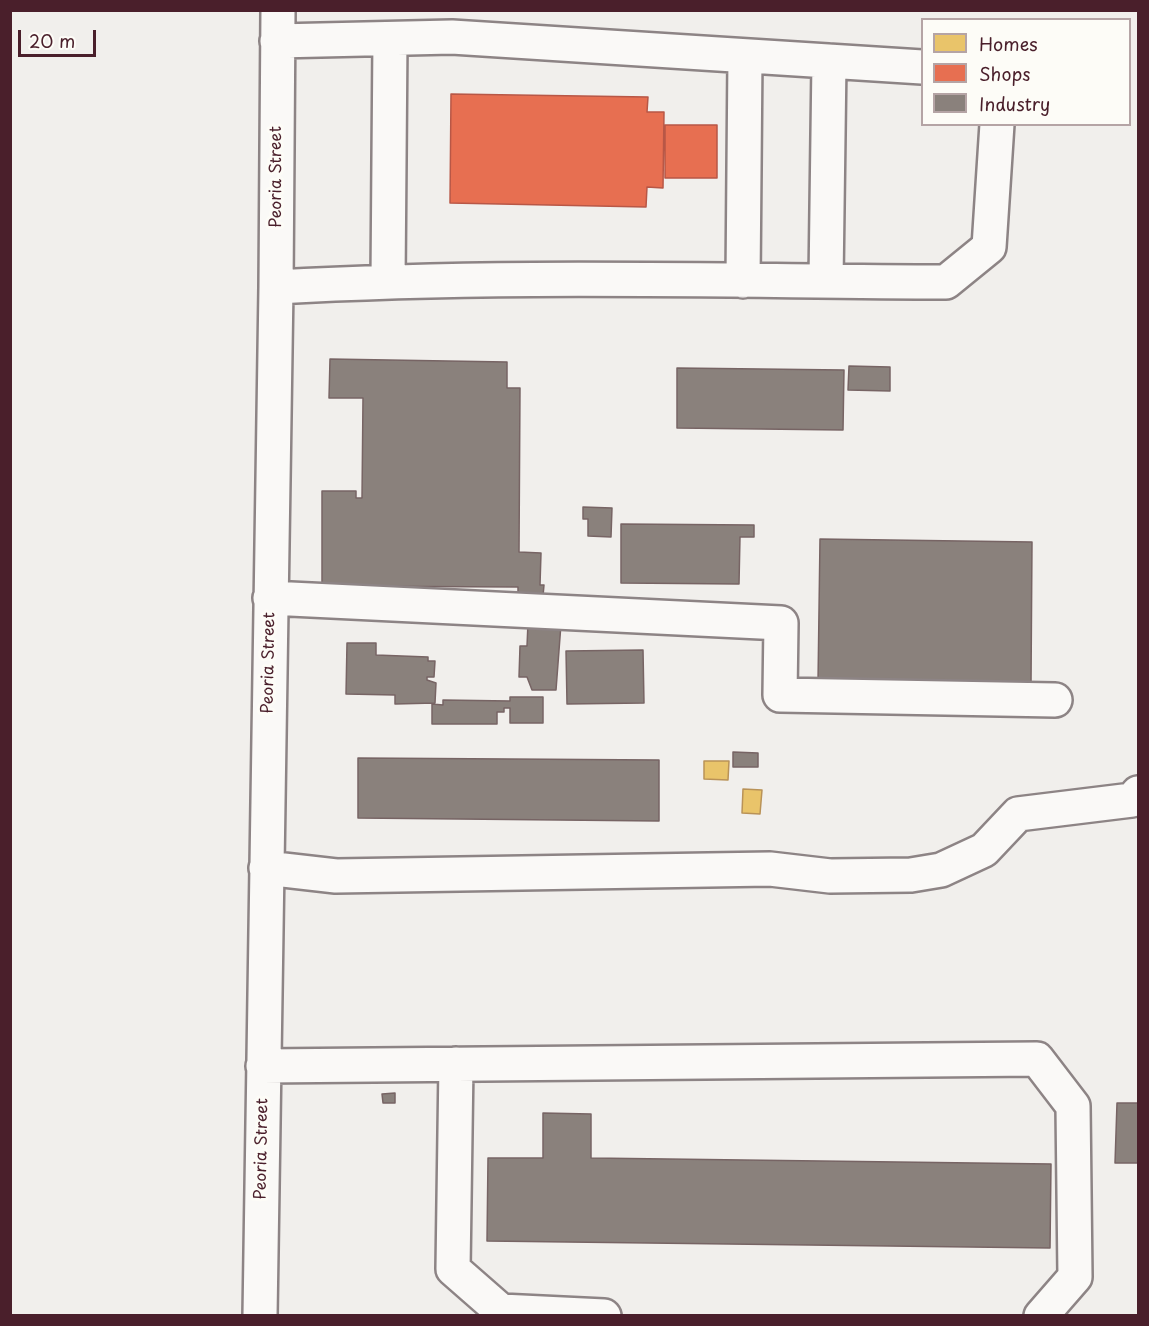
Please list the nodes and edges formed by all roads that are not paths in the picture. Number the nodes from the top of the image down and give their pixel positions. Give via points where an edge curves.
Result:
1 (277, 26) edge
2 (390, 39) junction
3 (745, 56) junction
4 (829, 61) junction
5 (921, 67) edge
6 (997, 126) edge
7 (388, 280) junction
8 (743, 281) junction
9 (826, 282) junction
10 (276, 287) junction
11 (270, 598) junction
12 (1055, 700) dead end
13 (1138, 793) edge
14 (266, 868) junction
15 (456, 1064) junction
16 (264, 1066) junction
17 (260, 1316) edge
18 (604, 1316) edge
19 (1041, 1316) edge

1 - 2 street
1 - 10 street, Peoria Street
2 - 3 street via 452,37
2 - 7 street
3 - 4 street
3 - 8 street
4 - 5 street
4 - 9 street
6 - 9 street via 989,247 946,282
7 - 8 street
7 - 10 street
8 - 9 street
10 - 11 street, Peoria Street
11 - 12 street via 781,623 780,694
11 - 14 street, Peoria Street
13 - 14 street via 1132,800 1018,814 984,850 941,870 911,875 830,876 770,869 336,876
14 - 16 street, Peoria Street
15 - 16 street
15 - 18 street via 453,1269 501,1311
15 - 19 street via 1036,1059 1073,1107 1075,1277
16 - 17 street, Peoria Street

